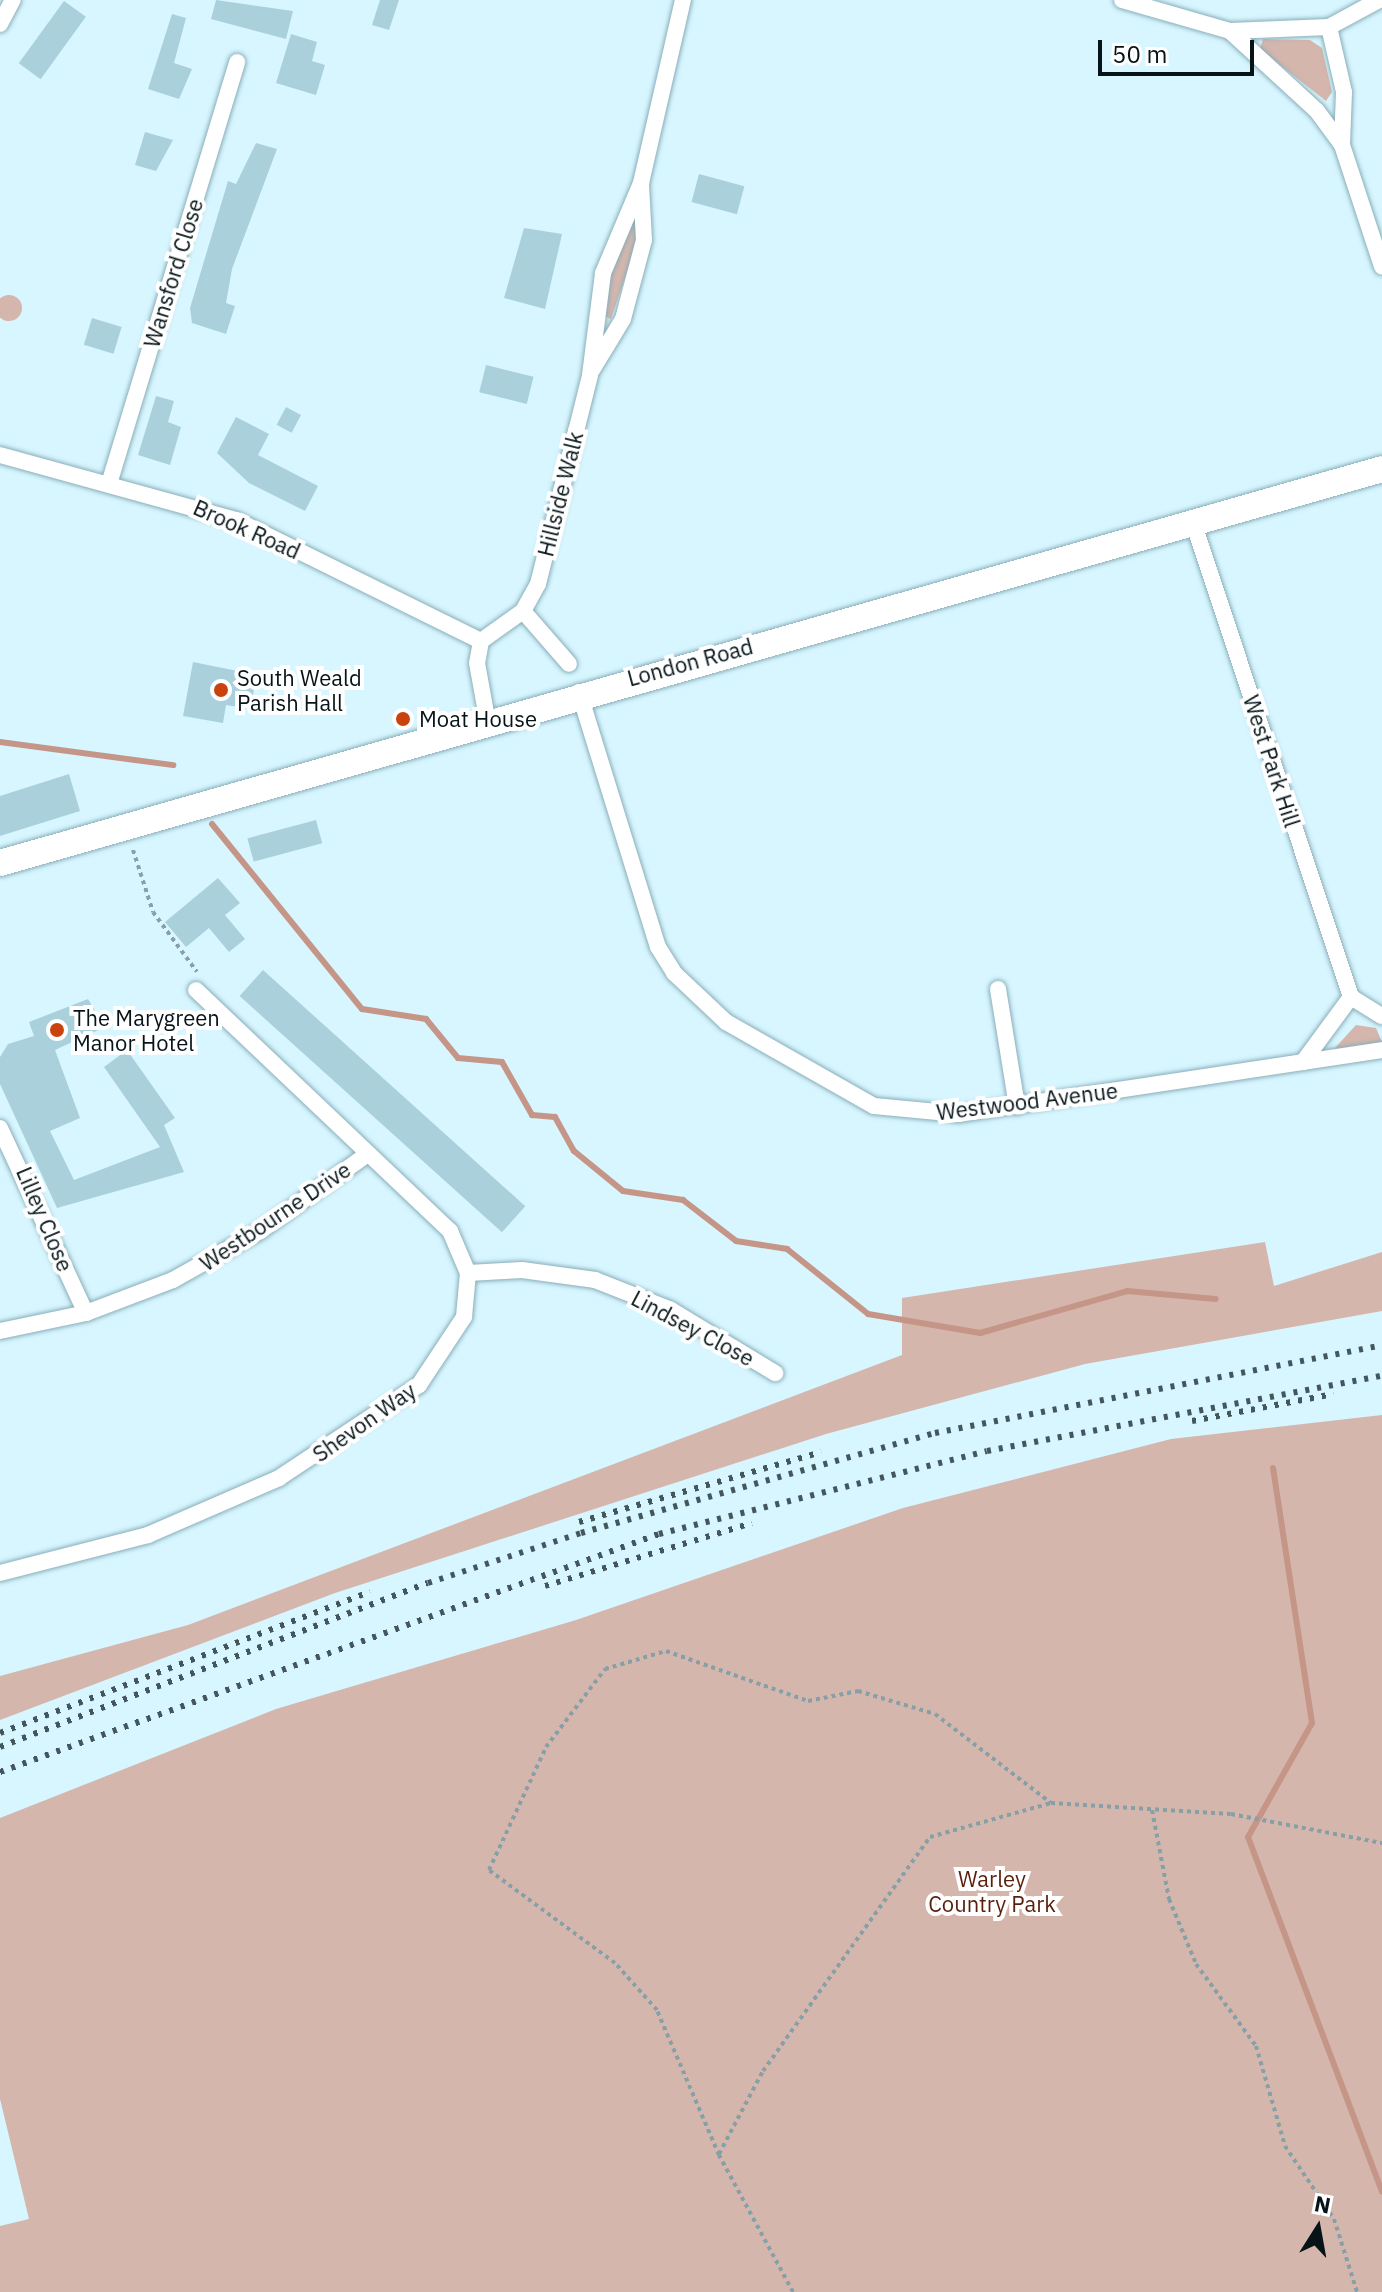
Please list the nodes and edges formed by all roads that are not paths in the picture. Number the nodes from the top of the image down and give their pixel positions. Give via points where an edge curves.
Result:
1 (13, 0) edge
2 (683, 0) edge
3 (1122, 0) edge
4 (1379, 0) edge
5 (0, 24) edge
6 (1329, 27) junction
7 (1230, 31) junction
8 (237, 62) dead end
9 (1342, 145) junction
10 (641, 183) junction
11 (1382, 267) edge
12 (590, 375) junction
13 (0, 455) edge
14 (1382, 469) edge
15 (109, 484) junction
16 (1194, 525) junction
17 (523, 611) junction
18 (481, 641) junction
19 (569, 664) dead end
20 (579, 692) junction
21 (487, 718) junction
22 (0, 863) edge
23 (998, 989) dead end
24 (196, 990) road end
25 (1351, 997) junction
26 (1382, 1016) edge
27 (1382, 1050) edge
28 (1303, 1062) junction
29 (1017, 1106) junction
30 (0, 1128) edge
31 (366, 1155) junction
32 (468, 1273) junction
33 (86, 1313) junction
34 (0, 1331) edge
35 (775, 1373) dead end
36 (0, 1573) edge

1 - 5 street
2 - 10 street, Hillside Walk
3 - 7 street
4 - 6 street
6 - 7 street
6 - 9 street via 1344,92
7 - 9 street
8 - 15 street, Wansford Close
9 - 11 street
10 - 12 street, Hillside Walk via 603,273
10 - 12 street, Hillside Walk via 644,240 627,305
12 - 17 street, Hillside Walk via 538,584
13 - 15 street, Brook Road
14 - 16 main road, London Road
15 - 18 street, Brook Road via 236,520
16 - 20 main road, London Road
16 - 25 street, West Park Hill
17 - 18 street
17 - 19 street
18 - 21 street via 477,663
20 - 21 main road, London Road
20 - 29 street, Westwood Avenue via 658,947 704,1008 874,1106 930,1115
21 - 22 main road, London Road
23 - 29 street
24 - 31 street
25 - 26 street
25 - 28 street
27 - 28 street, Westwood Avenue
28 - 29 street, Westwood Avenue
30 - 33 street, Lilley Close
31 - 32 street via 450,1231
31 - 33 street, Westbourne Drive via 203,1265
32 - 35 street, Lindsey Close via 522,1270 595,1280 671,1310
32 - 36 street, Shevon Way via 470,1291 452,1342 419,1385 374,1420 207,1512
33 - 34 street, Westbourne Drive

